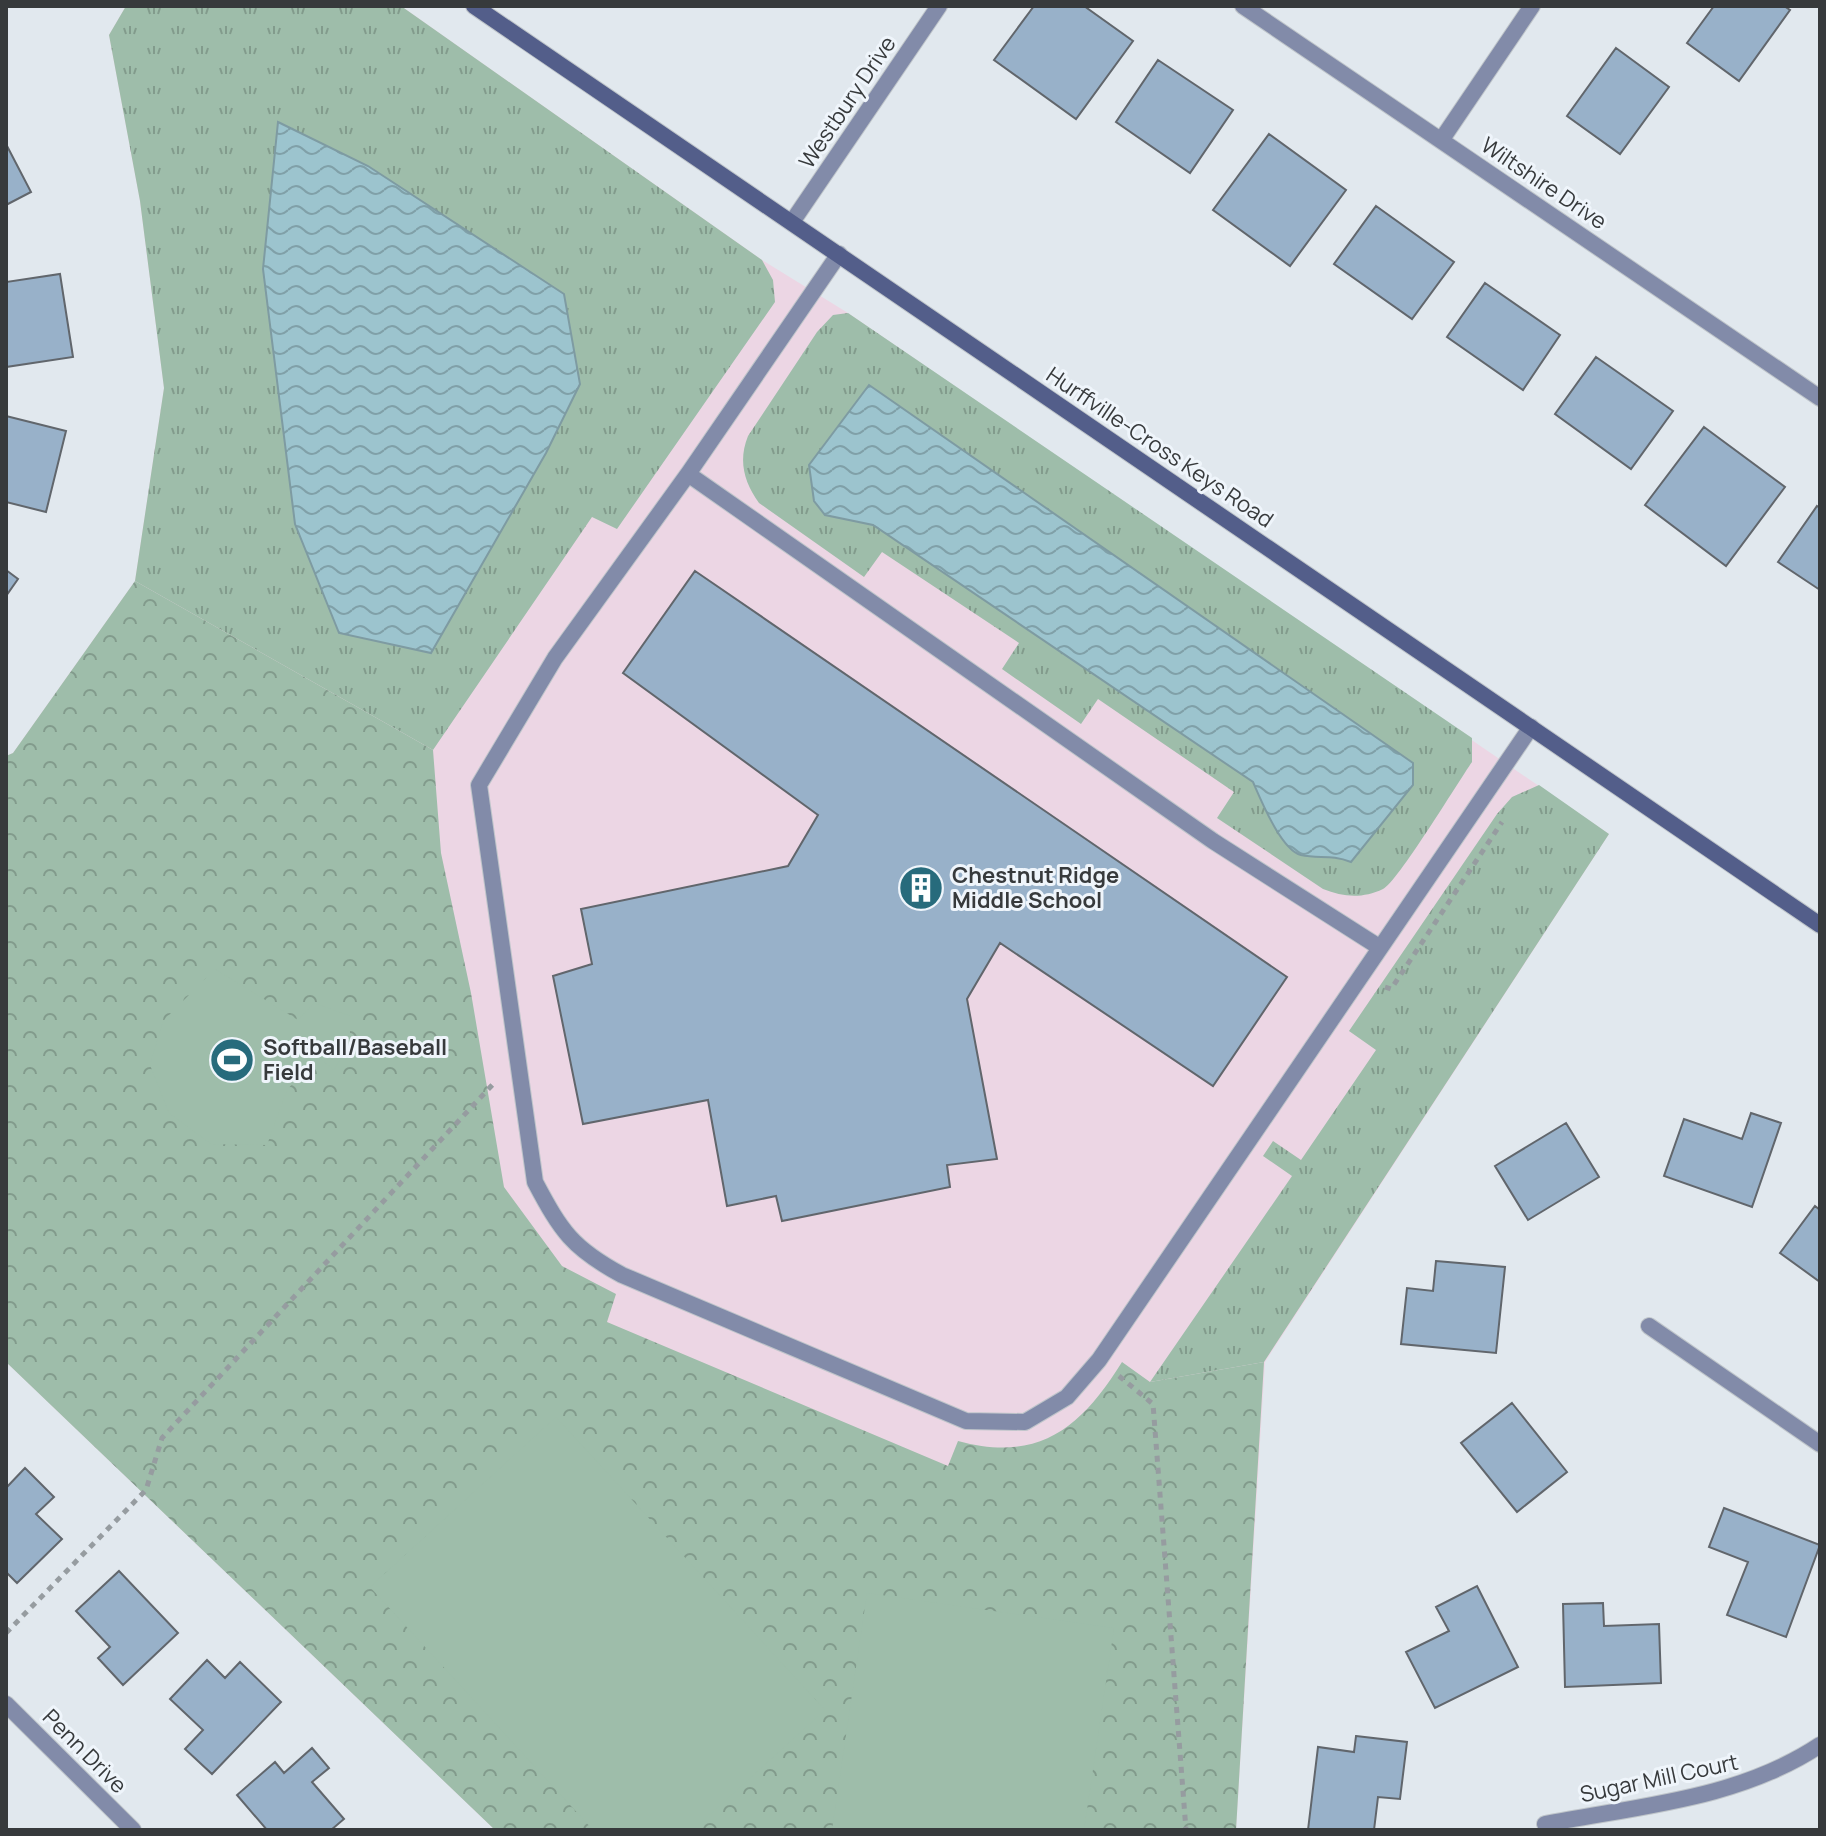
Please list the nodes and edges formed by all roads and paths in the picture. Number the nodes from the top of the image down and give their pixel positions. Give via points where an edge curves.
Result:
1 (474, 6) edge
2 (939, 6) edge
3 (1243, 6) edge
4 (1532, 6) edge
5 (1442, 139) junction
6 (792, 222) junction
7 (839, 254) junction
8 (1820, 398) edge
9 (688, 474) junction
10 (1531, 727) junction
11 (1820, 925) edge
12 (1379, 947) junction
13 (518, 1058) junction
14 (1649, 1326) dead end
15 (1099, 1360) junction
16 (1820, 1444) edge
17 (6, 1633) edge
18 (6, 1704) edge
19 (1820, 1745) edge
20 (1545, 1824) dead end
21 (133, 1830) edge
22 (1186, 1830) edge

1 - 6 main road, Hurffville-Cross Keys Road
2 - 6 street, Westbury Drive
3 - 5 street, Wiltshire Drive
4 - 5 street
5 - 8 street, Wiltshire Drive
6 - 7 main road, Hurffville-Cross Keys Road
7 - 9 street
7 - 10 main road, Hurffville-Cross Keys Road
9 - 12 street via 1213,841
9 - 13 street via 555,658 479,785
10 - 11 main road, Hurffville-Cross Keys Road
10 - 12 street
12 - 15 street
13 - 15 street via 535,1182 558,1225 586,1256 622,1275 966,1421 1025,1422 1067,1397
13 - 17 path via 162,1438 146,1490
14 - 16 street
15 - 22 path via 1153,1404
18 - 21 street, Penn Drive
19 - 20 street, Sugar Mill Court via 1767,1775 1728,1788

